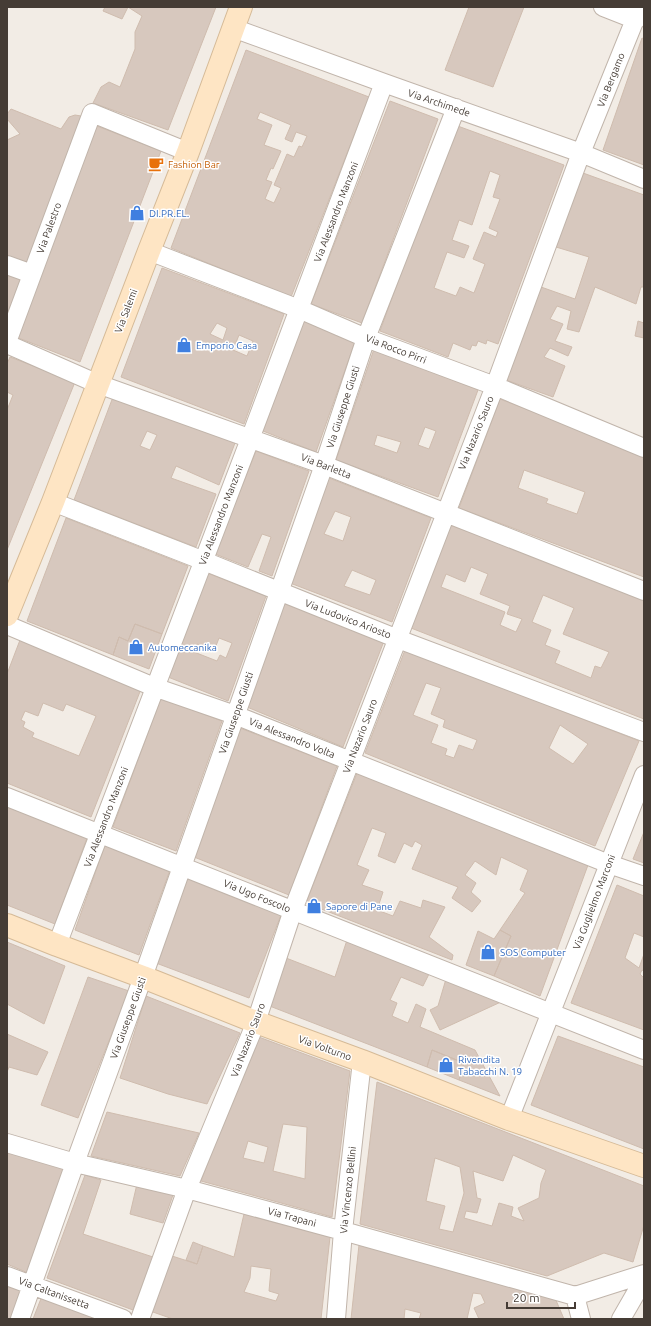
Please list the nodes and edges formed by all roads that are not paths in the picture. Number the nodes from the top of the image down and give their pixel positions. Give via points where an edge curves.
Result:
1 (242, 7) edge
2 (603, 7) edge
3 (638, 22) edge
4 (233, 28) junction
5 (384, 83) junction
6 (456, 108) junction
7 (188, 152) junction
8 (581, 153) junction
9 (644, 179) edge
10 (149, 251) junction
11 (7, 265) edge
12 (32, 274) junction
13 (299, 308) junction
14 (366, 338) junction
15 (7, 343) edge
16 (98, 384) junction
17 (495, 386) junction
18 (250, 439) junction
19 (644, 448) edge
20 (324, 465) junction
21 (53, 502) junction
22 (445, 514) junction
23 (204, 561) junction
24 (644, 591) edge
25 (279, 592) junction
26 (7, 615) edge
27 (7, 625) edge
28 (398, 639) junction
29 (154, 687) junction
30 (235, 715) junction
31 (644, 732) edge
32 (350, 761) junction
33 (644, 775) edge
34 (7, 797) edge
35 (100, 834) junction
36 (609, 864) junction
37 (182, 866) junction
38 (644, 876) edge
39 (293, 910) junction
40 (7, 925) edge
41 (57, 945) junction
42 (143, 977) junction
43 (551, 1014) junction
44 (256, 1022) junction
45 (644, 1050) edge
46 (362, 1061) junction
47 (509, 1119) junction
48 (7, 1143) edge
49 (75, 1163) junction
50 (644, 1166) edge
51 (187, 1189) junction
52 (343, 1230) junction
53 (644, 1274) edge
54 (7, 1276) edge
55 (644, 1279) edge
56 (33, 1285) junction
57 (575, 1296) junction
58 (20, 1319) edge
59 (124, 1319) edge
60 (140, 1319) edge
61 (336, 1319) edge
62 (581, 1319) edge
63 (621, 1319) edge

1 - 4 street, Via Salemi
2 - 3 street
3 - 8 street, Via Bergamo
4 - 5 street, Via Archimede
4 - 7 street, Via Salemi
5 - 6 street, Via Archimede
5 - 13 street, Via Alessandro Manzoni
6 - 8 street, Via Archimede
6 - 14 street, Via Giuseppe Giusti
7 - 10 street, Via Salemi
7 - 12 street, Via Palestro via 92,114
8 - 9 street, Via Archimede
8 - 17 street, Via Nazario Sauro
10 - 13 street, Via Rocco Pirri
10 - 16 street, Via Salemi
11 - 12 street
12 - 15 street, Via Palestro
13 - 14 street, Via Rocco Pirri
13 - 18 street, Via Alessandro Manzoni
14 - 17 street, Via Rocco Pirri
14 - 20 street, Via Giuseppe Giusti
15 - 16 street, Via Barletta
16 - 18 street, Via Barletta
16 - 21 street, Via Salemi
17 - 19 street, Via Rocco Pirri
17 - 22 street, Via Nazario Sauro
18 - 20 street, Via Barletta
18 - 23 street, Via Alessandro Manzoni
20 - 22 street, Via Barletta
20 - 25 street, Via Giuseppe Giusti
21 - 23 street, Via Ludovico Ariosto
21 - 26 street, Via Salemi
22 - 24 street, Via Barletta
22 - 28 street, Via Nazario Sauro
23 - 25 street, Via Ludovico Ariosto
23 - 29 street, Via Alessandro Manzoni
25 - 28 street, Via Ludovico Ariosto
25 - 30 street, Via Giuseppe Giusti
27 - 29 street, Via Alessandro Volta
28 - 31 street, Via Ludovico Ariosto
28 - 32 street, Via Nazario Sauro
29 - 30 street, Via Alessandro Volta
29 - 35 street, Via Alessandro Manzoni
30 - 32 street, Via Alessandro Volta
30 - 37 street, Via Giuseppe Giusti
32 - 36 street, Via Alessandro Volta
32 - 39 street, Via Nazario Sauro
33 - 36 street, Via Guglielmo Marconi
34 - 35 street, Via Ugo Foscolo
35 - 37 street, Via Ugo Foscolo
35 - 41 street, Via Alessandro Manzoni
36 - 38 street, Via Alessandro Volta
36 - 43 street, Via Guglielmo Marconi
37 - 39 street, Via Ugo Foscolo
37 - 42 street, Via Giuseppe Giusti
39 - 43 street, Via Ugo Foscolo
39 - 44 street, Via Nazario Sauro
40 - 41 street, Via Volturno
41 - 42 street, Via Volturno
42 - 44 street, Via Volturno
42 - 49 street, Via Giuseppe Giusti
43 - 45 street, Via Ugo Foscolo
43 - 47 street, Via Guglielmo Marconi
44 - 46 street, Via Volturno
44 - 51 street, Via Nazario Sauro
46 - 47 street, Via Volturno
46 - 52 street, Via Vincenzo Bellini
47 - 50 street, Via Volturno
48 - 49 street, Via Trapani
49 - 51 street, Via Trapani
49 - 56 street, Via Giuseppe Giusti
51 - 52 street, Via Trapani
51 - 60 street, Via Nazario Sauro
52 - 57 street, Via Trapani
52 - 61 street, Via Vincenzo Bellini
53 - 57 street
54 - 56 street, Via Caltanissetta
55 - 63 street
56 - 58 street, Via Giuseppe Giusti
56 - 59 street, Via Caltanissetta
57 - 62 street

